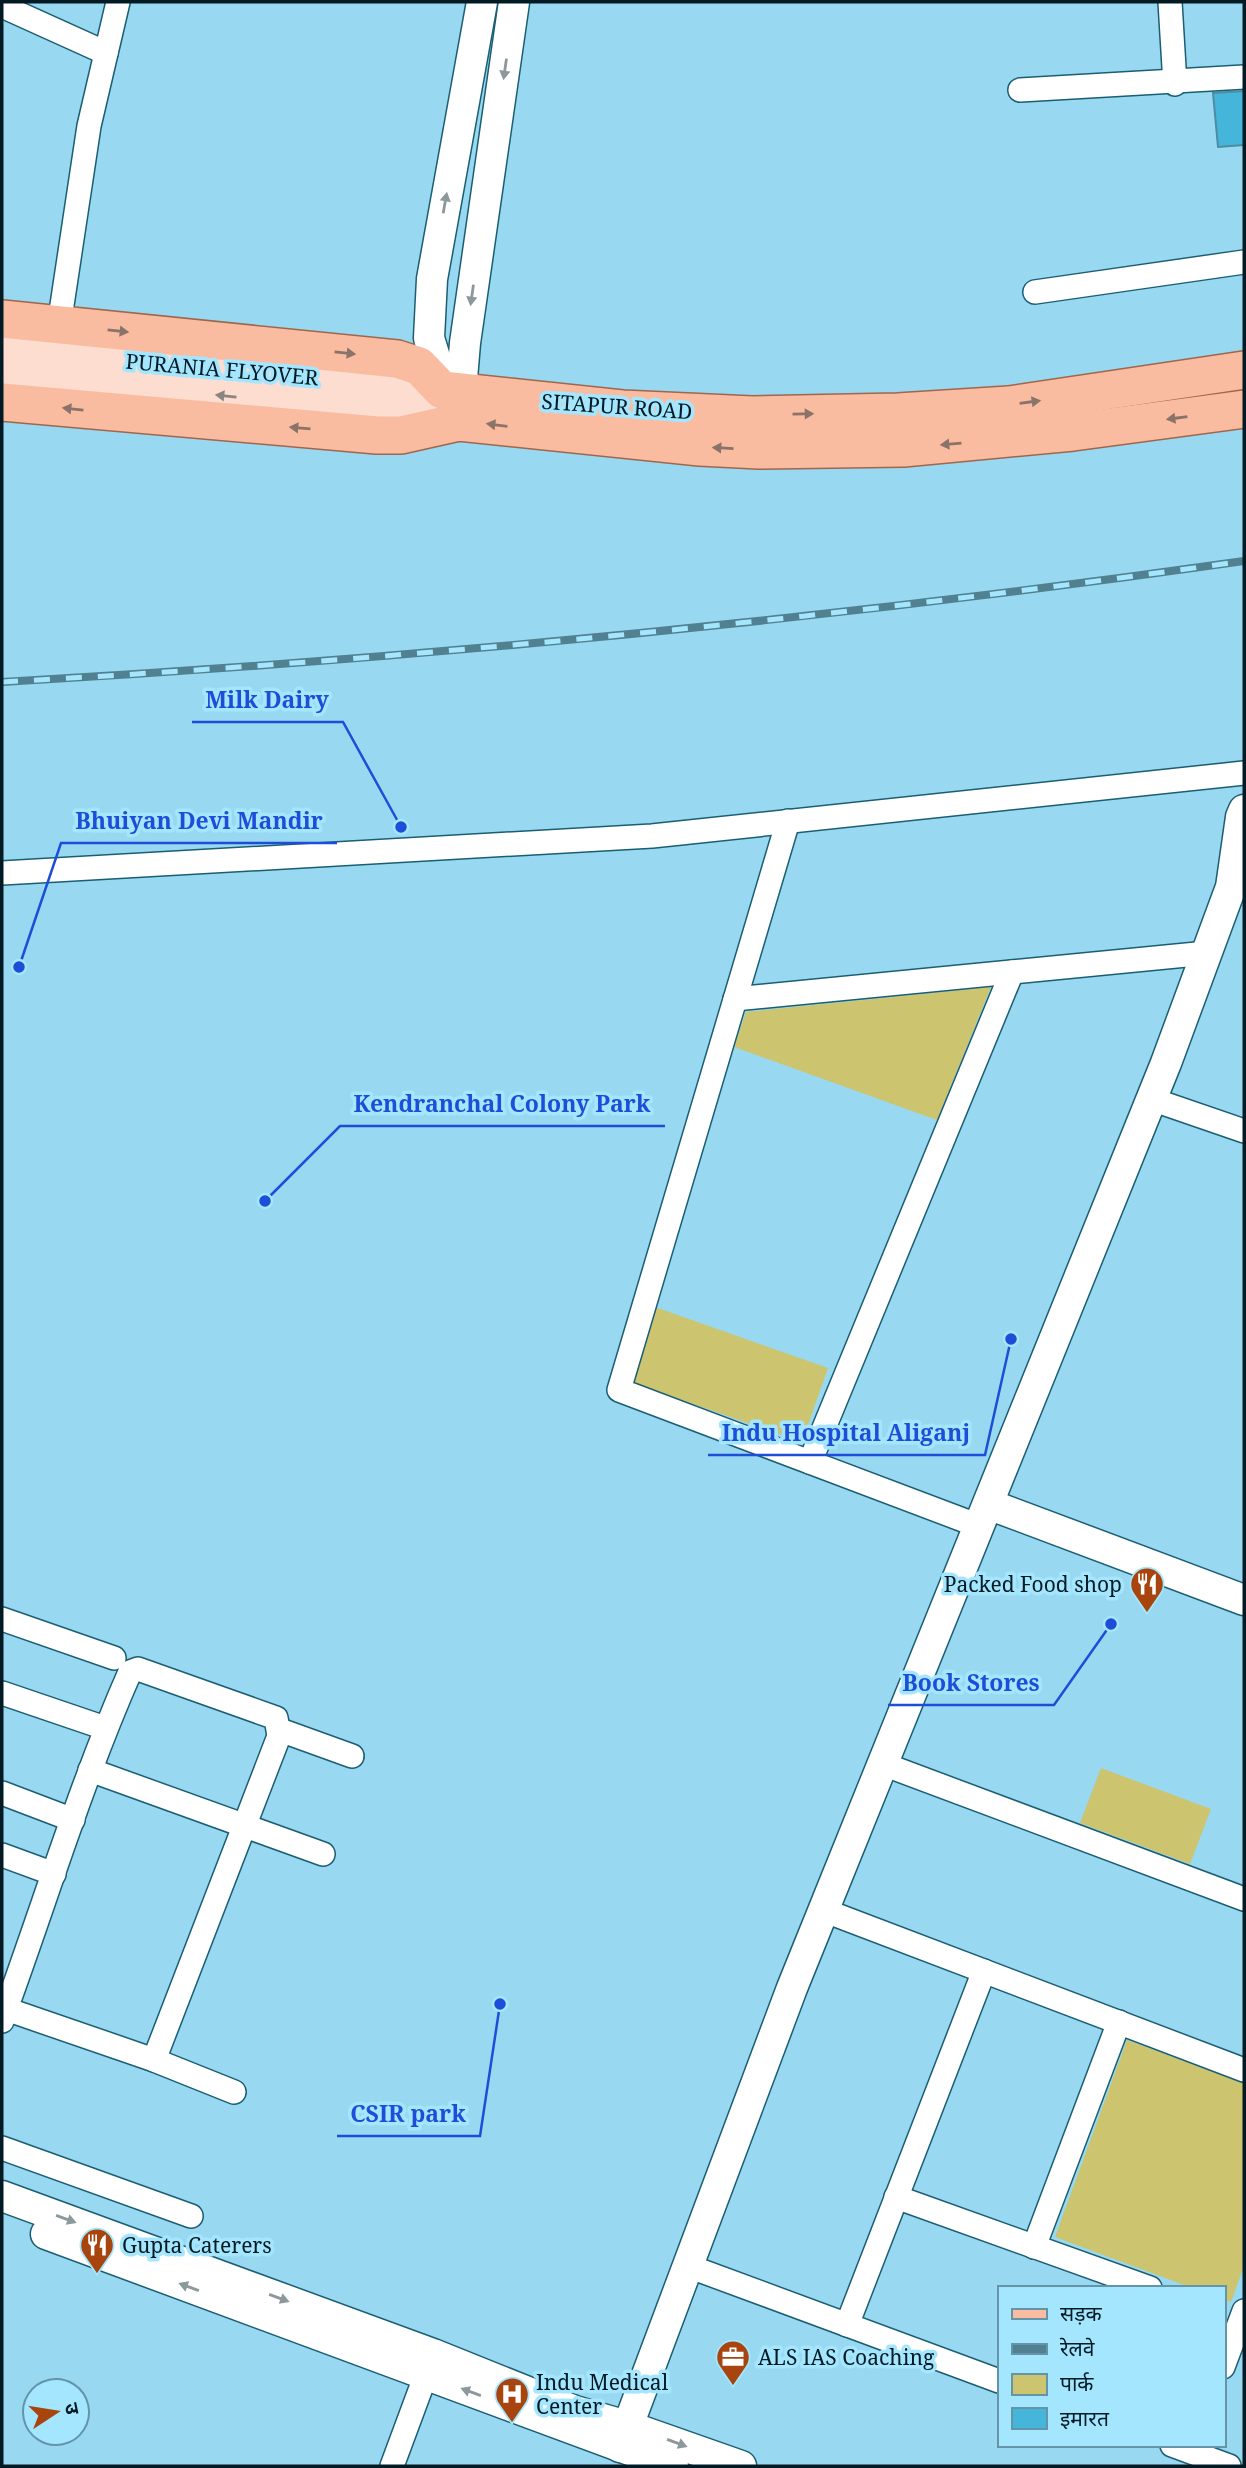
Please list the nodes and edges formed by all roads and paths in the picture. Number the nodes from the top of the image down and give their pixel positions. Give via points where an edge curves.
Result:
1 (118, 2) edge
2 (482, 2) edge
3 (514, 2) edge
4 (1170, 2) edge
5 (2, 6) edge
6 (106, 53) junction
7 (1244, 77) edge
8 (1175, 84) junction
9 (1020, 90) dead end
10 (1244, 262) edge
11 (1035, 292) dead end
12 (2, 319) edge
13 (2, 349) edge
14 (56, 352) junction
15 (1244, 370) edge
16 (2, 373) edge
17 (2, 402) edge
18 (450, 407) junction
19 (1244, 409) edge
20 (1244, 773) edge
21 (1244, 810) edge
22 (788, 821) junction
23 (2, 873) edge
24 (1207, 953) junction
25 (1012, 972) junction
26 (735, 999) junction
27 (1151, 1099) junction
28 (1244, 1131) edge
29 (810, 1462) junction
30 (983, 1515) junction
31 (1244, 1600) edge
32 (2, 1619) edge
33 (114, 1658) dead end
34 (2, 1693) edge
35 (105, 1728) junction
36 (280, 1730) junction
37 (352, 1756) dead end
38 (883, 1764) junction
39 (90, 1769) junction
40 (2, 1793) edge
41 (73, 1820) junction
42 (245, 1825) junction
43 (323, 1854) dead end
44 (2, 1855) edge
45 (54, 1874) junction
46 (1244, 1899) edge
47 (823, 1910) junction
48 (11, 1965) edge
49 (984, 1971) junction
50 (3, 2013) edge
51 (1119, 2022) junction
52 (154, 2060) junction
53 (1244, 2070) edge
54 (234, 2092) dead end
55 (2, 2148) edge
56 (2, 2196) edge
57 (896, 2197) junction
58 (191, 2216) dead end
59 (2, 2218) edge
60 (1034, 2246) junction
61 (688, 2266) junction
62 (1144, 2286) edge
63 (1236, 2315) edge
64 (847, 2325) junction
65 (1225, 2359) edge
66 (430, 2365) junction
67 (998, 2381) edge
68 (625, 2437) junction
69 (1186, 2452) edge
70 (392, 2466) edge
71 (673, 2466) edge
72 (741, 2466) edge
73 (1229, 2466) edge

1 - 6 street
18 -> 2 street via 429,338 432,279
3 -> 18 street via 465,344
4 - 8 street
5 - 6 street
6 - 14 street via 89,126
7 - 8 street
8 - 9 street
10 - 11 street
12 - 14 main road
13 - 14 main road, PURANIA FLYOVER
14 - 16 main road, PURANIA FLYOVER
18 -> 14 main road, PURANIA FLYOVER via 416,416
14 -> 18 main road via 397,359 419,366
18 -> 15 main road, SITAPUR ROAD via 739,415 898,412 1009,405
18 -> 17 main road, SITAPUR ROAD via 401,435 377,435
19 -> 18 main road, SITAPUR ROAD via 903,448 712,447
20 - 22 street
21 - 24 street via 1231,887
22 - 23 street via 652,836
22 - 26 street
24 - 25 street
24 - 27 street
25 - 26 street
25 - 29 street
26 - 29 street via 619,1390
27 - 28 street
27 - 30 street
29 - 30 street
30 - 31 street
30 - 38 street
32 - 33 street
34 - 35 street
35 - 36 street via 130,1672 138,1669 267,1714 276,1718
35 - 39 street
36 - 37 street
36 - 42 street
38 - 46 street
38 - 47 street
39 - 41 street
39 - 42 street
40 - 41 street
41 - 45 street
42 - 43 street
42 - 52 street
44 - 45 street
45 - 48 street
47 - 49 street
47 - 61 street
48 - 50 street
49 - 51 street
49 - 57 street
50 - 52 street
51 - 53 street
51 - 60 street
52 - 54 street
55 - 58 street
56 -> 66 street
57 - 60 street
57 - 64 street
66 -> 59 street
60 - 62 street
61 - 64 street
61 - 68 street
63 - 65 street
64 - 67 street
66 - 68 street via 575,2411
66 - 70 street
68 - 71 street
68 -> 72 street
69 - 73 street

